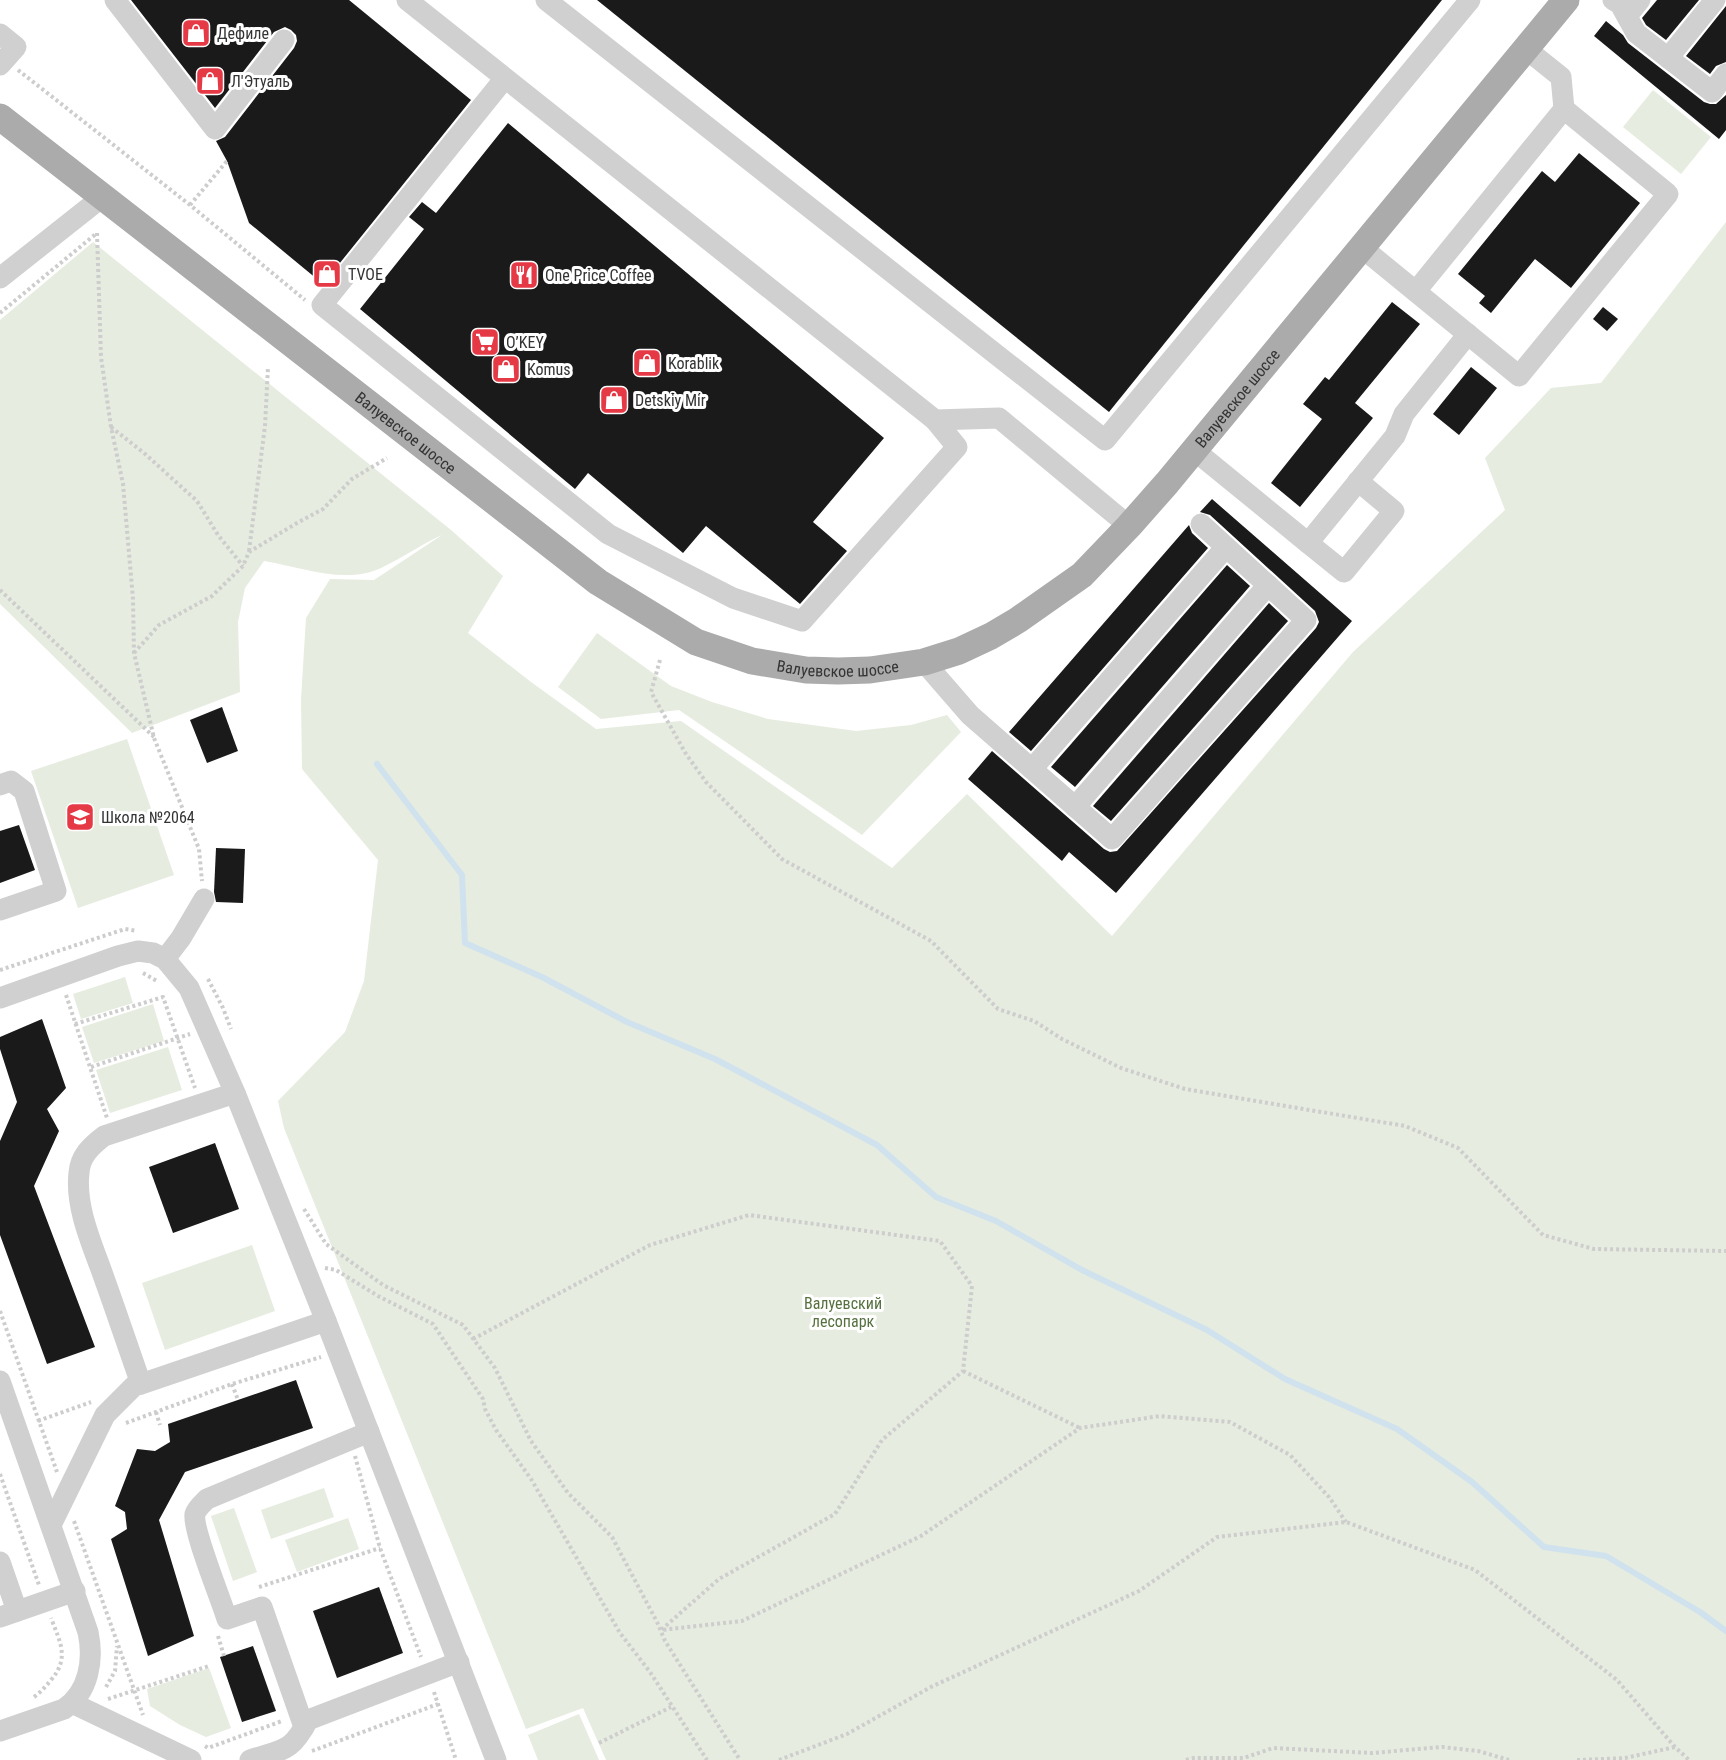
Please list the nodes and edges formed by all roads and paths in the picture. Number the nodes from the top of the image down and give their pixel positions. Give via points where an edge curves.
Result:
1 (115, 0) edge
2 (407, 0) edge
3 (546, 0) edge
4 (1470, 0) edge
5 (1566, 0) edge
6 (1613, 0) edge
7 (1640, 0) edge
8 (1715, 0) edge
9 (1627, 16) junction
10 (0, 34) edge
11 (284, 40) dead end
12 (1526, 49) junction
13 (1668, 58) junction
14 (0, 65) edge
15 (1726, 74) edge
16 (505, 78) junction
17 (1564, 109) junction
18 (0, 117) edge
19 (227, 161) dead end
20 (101, 198) junction
21 (190, 205) dead end
22 (1360, 246) junction
23 (0, 278) edge
24 (1416, 291) junction
25 (0, 313) edge
26 (1468, 334) junction
27 (268, 367) dead end
28 (935, 420) junction
29 (111, 427) junction
30 (1194, 450) junction
31 (387, 458) dead end
32 (1358, 481) junction
33 (1201, 525) dead end
34 (1129, 526) junction
35 (1308, 543) junction
36 (1226, 547) junction
37 (249, 552) junction
38 (243, 566) junction
39 (1268, 585) junction
40 (0, 590) edge
41 (134, 653) junction
42 (660, 660) dead end
43 (924, 662) junction
44 (154, 738) junction
45 (1032, 770) junction
46 (0, 785) edge
47 (1075, 807) junction
48 (204, 899) joint
49 (0, 910) edge
50 (141, 931) dead end
51 (165, 959) junction
52 (0, 970) edge
53 (134, 973) dead end
54 (200, 983) junction
55 (163, 986) dead end
56 (0, 998) edge
57 (55, 998) dead end
58 (187, 1023) dead end
59 (75, 1024) junction
60 (192, 1034) junction
61 (178, 1038) junction
62 (234, 1040) dead end
63 (196, 1042) dead end
64 (91, 1067) junction
65 (235, 1093) junction
66 (197, 1095) dead end
67 (109, 1124) dead end
68 (303, 1208) dead end
69 (1726, 1251) edge
70 (322, 1267) dead end
71 (327, 1321) junction
72 (473, 1339) junction
73 (327, 1366) dead end
74 (963, 1371) junction
75 (0, 1381) edge
76 (141, 1384) junction
77 (232, 1384) junction
78 (238, 1400) dead end
79 (156, 1412) junction
80 (124, 1424) dead end
81 (160, 1425) dead end
82 (1080, 1428) junction
83 (360, 1435) junction
84 (0, 1474) edge
85 (1346, 1522) junction
86 (51, 1525) junction
87 (380, 1548) junction
88 (0, 1562) edge
89 (42, 1591) dead end
90 (75, 1591) junction
91 (214, 1602) junction
92 (9, 1614) edge
93 (661, 1630) junction
94 (116, 1640) dead end
95 (61, 1647) dead end
96 (224, 1656) dead end
97 (459, 1662) junction
98 (208, 1666) dead end
99 (427, 1674) junction
100 (135, 1690) junction
101 (28, 1701) dead end
102 (72, 1703) junction
103 (438, 1704) junction
104 (671, 1707) junction
105 (144, 1719) dead end
106 (302, 1721) junction
107 (0, 1731) edge
108 (598, 1743) dead end
109 (1675, 1747) junction
110 (194, 1751) edge
111 (307, 1752) dead end
112 (250, 1760) edge
113 (456, 1760) edge
114 (496, 1760) edge
115 (707, 1760) edge
116 (740, 1760) edge
117 (779, 1760) edge
118 (1186, 1760) edge
119 (1509, 1760) edge
120 (1577, 1760) edge
121 (1689, 1760) edge

1 - 11 street via 215,129
2 - 16 street
3 - 4 street via 1105,440
5 - 12 main road, Валуевское шоссе
6 - 9 street
7 - 9 street
8 - 13 street
9 - 13 street via 1636,33
10 - 14 street via 16,47
12 - 17 street via 1561,77
12 - 22 main road, Валуевское шоссе
13 - 15 street via 1712,92
16 - 28 street
16 - 28 street via 322,305 608,534 732,598 802,621 957,447
17 - 24 street
17 - 26 street via 1668,194 1519,376
18 - 20 main road, Валуевское шоссе
19 - 21 path
20 - 23 street
20 - 43 main road, Валуевское шоссе via 598,582 696,642 752,661 806,670 870,670
22 - 24 street
22 - 30 main road, Валуевское шоссе
24 - 26 street
25 - 29 path via 97,233 101,357
26 - 32 street via 1404,414 1395,436
27 - 37 path via 264,437
28 - 34 street via 999,418
29 - 38 path via 197,501
29 - 41 path via 123,484
30 - 34 main road, Валуевское шоссе
30 - 35 street
31 - 37 path via 352,479 323,509
32 - 35 street
32 - 35 street via 1394,511 1344,572
33 - 36 street
34 - 43 main road, Валуевское шоссе via 1082,575 1018,620 959,651
36 - 39 street
36 - 45 street
37 - 38 path
38 - 41 path via 212,596 159,625
39 - 47 street
39 - 47 street via 1306,620 1112,839
40 - 44 path
41 - 44 path
42 - 69 path via 651,692 686,754 739,817 782,859 931,941 998,1009 1034,1021 1120,1068 1185,1089 1405,1126 1458,1148 1543,1235 1594,1249
43 - 45 street via 970,715
44 - 48 path via 199,849
45 - 47 street
46 - 49 street via 11,781 24,791 56,891
48 - 51 street
50 - 52 path via 125,929
51 - 54 street
51 - 56 street via 153,952 128,953
53 - 55 path via 144,973
54 - 62 path via 213,987
54 - 65 street
57 - 59 path via 66,995
58 - 60 path
59 - 61 path via 163,997
59 - 64 path
60 - 61 path
60 - 63 path
61 - 64 path
61 - 66 path
64 - 67 path
65 - 71 street
65 - 76 street via 104,1136 88,1149 80,1165 79,1189 86,1223
68 - 72 path via 326,1244 383,1285 463,1325
70 - 104 path via 336,1270 433,1324 483,1399 496,1430 531,1479 620,1633
71 - 76 street
71 - 83 street
72 - 74 path via 650,1245 749,1215 940,1241 972,1286
72 - 93 path via 495,1368 531,1441 568,1493 612,1537
73 - 77 path via 323,1356
74 - 82 path
74 - 93 path via 882,1440 835,1514 719,1579
75 - 86 street
76 - 86 street via 134,1386 105,1415
77 - 78 path
77 - 79 path
79 - 80 path
79 - 81 path
82 - 85 path via 1160,1416 1230,1422 1290,1455
82 - 93 path via 921,1536 742,1621
83 - 87 path
83 - 91 street via 207,1499 195,1511 197,1553
83 - 97 street
84 - 89 path
85 - 109 path via 1475,1570 1617,1680
85 - 117 path via 1216,1537 1139,1591 931,1687 847,1734
86 - 90 street
87 - 91 path
87 - 99 path
88 - 92 street
90 - 92 street
90 - 102 street via 92,1655 89,1672
91 - 96 path
91 - 106 street via 227,1618 262,1607
93 - 116 path
94 - 100 path
95 - 101 path via 63,1659 58,1672
97 - 99 street
97 - 114 street
98 - 100 path
99 - 103 path
99 - 106 street
100 - 105 path
102 - 107 street
102 - 110 street
103 - 111 path
103 - 113 path
104 - 108 path
104 - 115 path
106 - 110 path
106 - 112 street via 297,1741 288,1748
109 - 120 path via 1625,1758
109 - 121 path
118 - 119 path via 1244,1758 1273,1748 1372,1753 1442,1747 1478,1750

